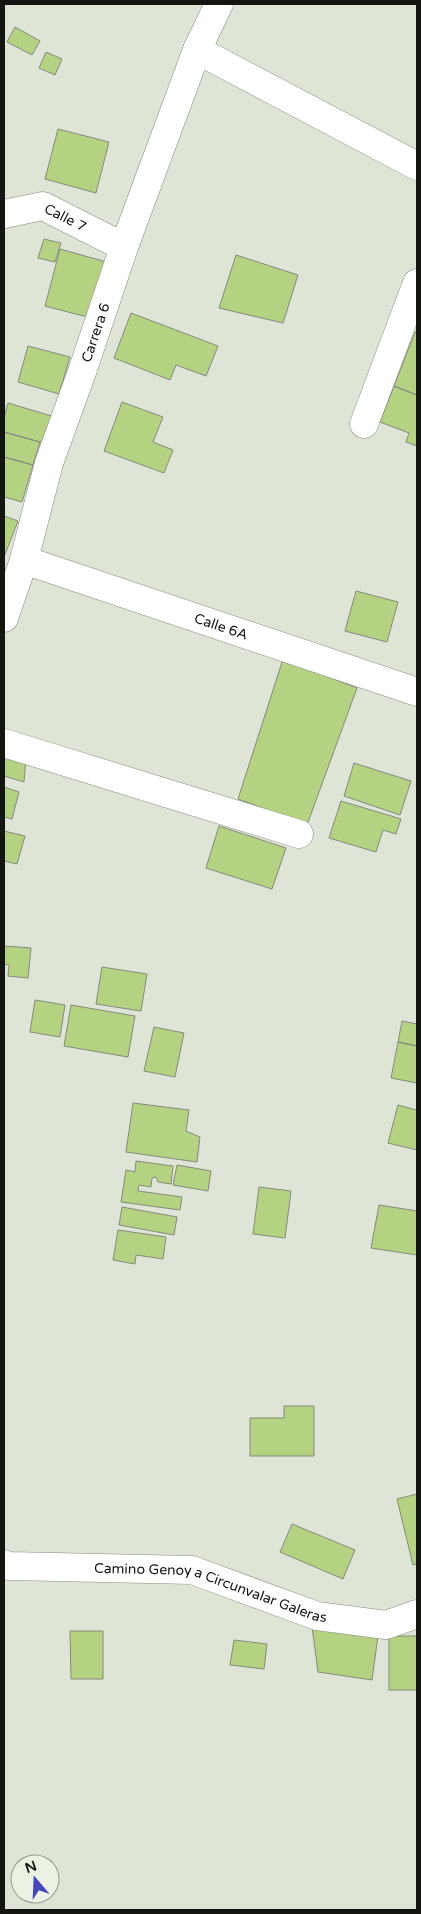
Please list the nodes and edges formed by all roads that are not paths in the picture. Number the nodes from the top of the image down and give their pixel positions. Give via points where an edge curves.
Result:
1 (219, 4) edge
2 (197, 50) junction
3 (417, 166) edge
4 (4, 214) edge
5 (124, 247) junction
6 (417, 283) edge
7 (364, 424) dead end
8 (24, 560) junction
9 (4, 618) edge
10 (417, 692) edge
11 (4, 743) edge
12 (299, 834) dead end
13 (4, 1564) edge
14 (417, 1614) edge

1 - 2 street, Carrera 6
2 - 3 street
2 - 5 street, Carrera 6
4 - 5 street, Calle 7 via 43,206
5 - 8 street, Carrera 6 via 49,463
6 - 7 street
8 - 9 street, Carrera 6
8 - 10 street, Calle 6A
11 - 12 street
13 - 14 street, Camino Genoy a Circunvalar Galeras via 192,1570 317,1616 386,1625

